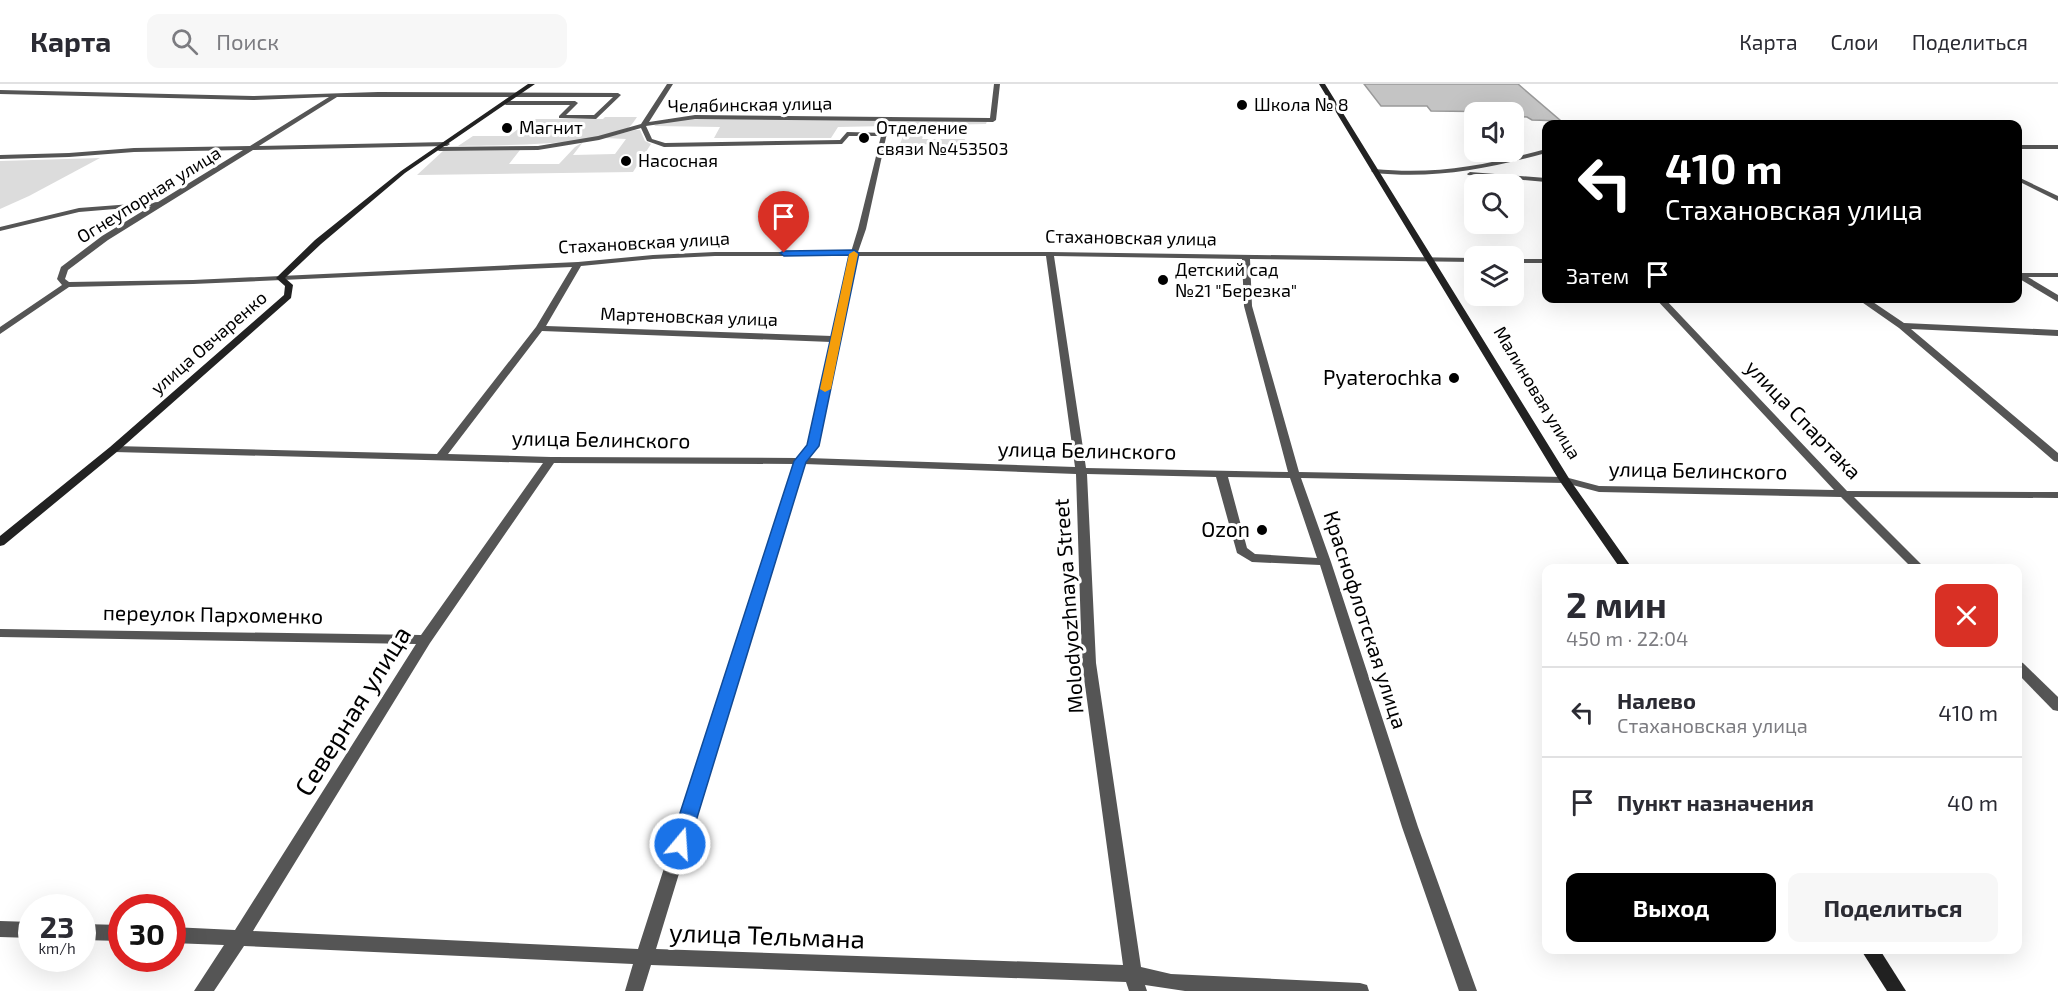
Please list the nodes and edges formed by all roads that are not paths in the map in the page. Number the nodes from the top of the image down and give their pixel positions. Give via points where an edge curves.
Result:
1 (26, 84) edge
2 (532, 84) edge
3 (670, 84) edge
4 (997, 84) edge
5 (1322, 84) edge
6 (2, 93) edge
7 (518, 93) junction
8 (336, 95) junction
9 (506, 103) junction
10 (643, 126) junction
11 (255, 146) junction
12 (443, 146) junction
13 (2022, 147) edge
14 (2058, 147) edge
15 (1542, 152) edge
16 (0, 157) edge
17 (1374, 171) junction
18 (1450, 173) junction
19 (1542, 180) edge
20 (2022, 181) edge
21 (2058, 199) edge
22 (157, 204) junction
23 (0, 229) edge
24 (854, 253) junction
25 (1050, 254) junction
26 (1246, 257) junction
27 (1431, 259) junction
28 (1464, 260) edge
29 (1524, 261) edge
30 (1542, 261) edge
31 (578, 264) junction
32 (2022, 275) edge
33 (2058, 275) edge
34 (2022, 277) edge
35 (280, 278) junction
36 (67, 285) junction
37 (2058, 299) edge
38 (1664, 303) edge
39 (1868, 303) edge
40 (1902, 326) junction
41 (540, 328) junction
42 (0, 331) edge
43 (2058, 333) edge
44 (836, 339) junction
45 (114, 450) junction
46 (441, 456) junction
47 (2058, 459) edge
48 (551, 460) junction
49 (800, 461) junction
50 (1081, 471) junction
51 (1221, 473) junction
52 (1294, 474) junction
53 (1565, 480) junction
54 (1844, 494) junction
55 (2058, 495) edge
56 (0, 542) edge
57 (1325, 562) junction
58 (1623, 564) edge
59 (1915, 564) edge
60 (0, 633) edge
61 (426, 640) junction
62 (2022, 670) edge
63 (2058, 706) edge
64 (0, 929) edge
65 (18, 930) edge
66 (186, 935) edge
67 (240, 937) junction
68 (1873, 954) edge
69 (644, 957) junction
70 (1136, 983) edge
71 (202, 991) edge
72 (634, 991) edge
73 (1359, 991) edge
74 (1468, 991) edge
75 (1897, 991) edge

1 - 6 street
2 - 7 street, улица Овчаренко
3 - 10 street
4 - 10 street, Челябинская улица via 993,120 695,117
5 - 17 street, Малиновая улица
6 - 8 street via 253,98
7 - 8 street
7 - 9 street, улица Овчаренко
7 - 9 street via 618,95 596,117 561,117 575,104
8 - 11 street, Огнеупорная улица
9 - 12 street, улица Овчаренко
10 - 12 street, Челябинская улица via 538,148
10 - 24 street via 649,141 664,145 842,142 847,134 885,134
11 - 12 street, Челябинская улица
11 - 16 street, Челябинская улица
11 - 22 street, Огнеупорная улица
12 - 35 street, улица Овчаренко via 403,172
13 - 14 street
15 - 18 street
17 - 18 street
17 - 27 street, Малиновая улица
18 - 19 street
20 - 21 street
22 - 23 street via 79,210
22 - 36 street, Огнеупорная улица via 64,269 61,279
24 - 25 street, Стахановская улица
24 - 31 street, Стахановская улица via 653,256
24 - 44 street
25 - 26 street, Стахановская улица
25 - 50 street, Molodyozhnaya Street
26 - 27 street, Стахановская улица
26 - 52 street, Краснофлотская улица via 1248,306
27 - 28 street, Стахановская улица
27 - 53 street, Малиновая улица
29 - 30 street
31 - 35 street, Стахановская улица
31 - 41 street
32 - 33 street
34 - 37 street
35 - 36 street, Стахановская улица
35 - 45 street, улица Овчаренко via 289,285 288,296
36 - 42 street
38 - 54 street, улица Спартака
39 - 40 street
40 - 43 street
40 - 47 street
41 - 44 street, Мартеновская улица
41 - 46 street
44 - 49 street via 813,446
45 - 46 street, улица Белинского
45 - 56 street, улица Овчаренко
46 - 48 street, улица Белинского
48 - 49 street, улица Белинского
48 - 61 street, Северная улица
49 - 50 street, улица Белинского
49 - 69 street
50 - 51 street, улица Белинского
50 - 70 street, Molodyozhnaya Street via 1089,663
51 - 52 street, улица Белинского
51 - 57 street via 1241,550 1246,555
52 - 53 street, улица Белинского
52 - 57 street, Краснофлотская улица
53 - 54 street, улица Белинского via 1599,489
53 - 58 street, Малиновая улица
54 - 55 street, улица Белинского
54 - 59 street, улица Спартака
57 - 74 street, Краснофлотская улица via 1410,827
60 - 61 street, переулок Пархоменко
61 - 67 street, Северная улица
62 - 63 street
64 - 65 street
66 - 67 street, улица Тельмана
67 - 69 street, улица Тельмана
67 - 71 street, Северная улица
68 - 75 street
69 - 70 street, улица Тельмана
69 - 72 street
70 - 73 street, улица Тельмана

